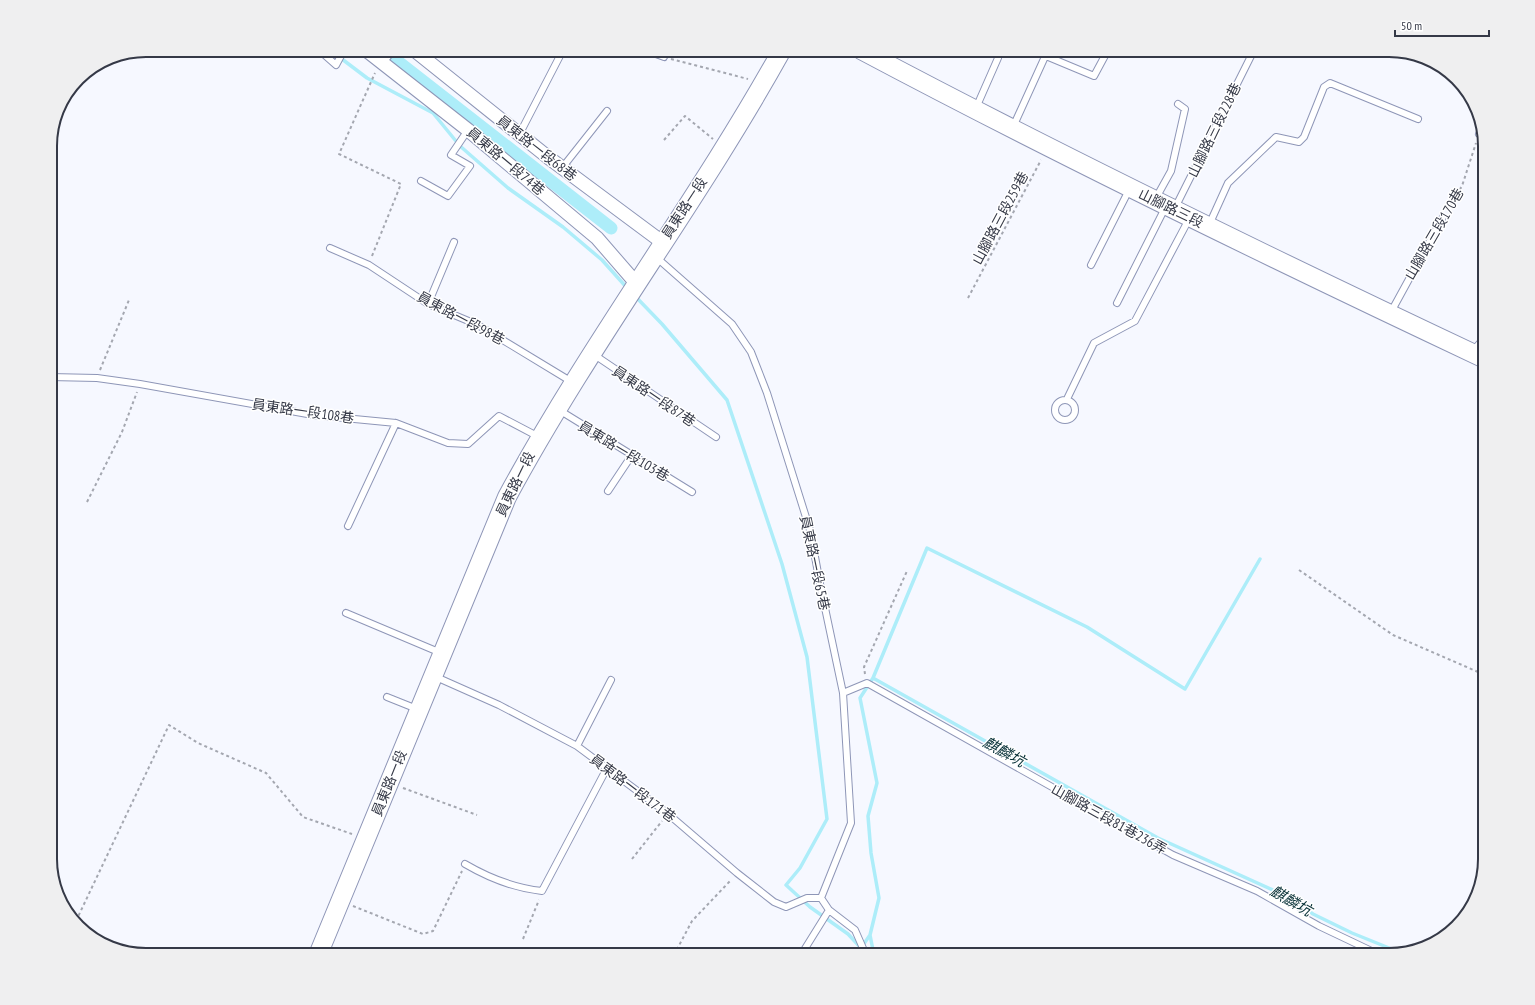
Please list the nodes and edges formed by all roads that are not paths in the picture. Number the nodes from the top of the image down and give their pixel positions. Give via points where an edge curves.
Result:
1 (327, 57) edge
2 (340, 57) edge
3 (375, 57) edge
4 (388, 57) edge
5 (423, 57) edge
6 (559, 57) edge
7 (778, 57) edge
8 (874, 57) edge
9 (1045, 57) edge
10 (1055, 57) edge
11 (1104, 57) edge
12 (1250, 57) edge
13 (998, 58) dead end
14 (383, 63) junction
15 (1178, 104) dead end
16 (974, 110) junction
17 (607, 111) dead end
18 (1418, 119) dead end
19 (1012, 129) junction
20 (468, 130) junction
21 (519, 135) junction
22 (562, 168) junction
23 (421, 182) dead end
24 (1130, 188) junction
25 (1171, 208) junction
26 (1443, 217) road end
27 (1209, 226) junction
28 (454, 242) dead end
29 (330, 248) dead end
30 (658, 249) junction
31 (1091, 265) dead end
32 (636, 283) junction
33 (1117, 303) dead end
34 (428, 304) junction
35 (1389, 314) junction
36 (592, 354) junction
37 (1478, 356) edge
38 (57, 377) edge
39 (574, 383) junction
40 (1067, 399) dead end
41 (557, 409) junction
42 (396, 423) junction
43 (539, 437) junction
44 (716, 437) dead end
45 (632, 455) junction
46 (608, 491) dead end
47 (692, 492) dead end
48 (348, 526) dead end
49 (346, 613) dead end
50 (442, 654) junction
51 (433, 675) junction
52 (611, 680) dead end
53 (843, 693) junction
54 (387, 697) dead end
55 (419, 709) junction
56 (577, 746) junction
57 (607, 768) junction
58 (465, 864) road end
59 (820, 898) junction
60 (829, 910) junction
61 (321, 948) edge
62 (805, 948) edge
63 (863, 948) edge
64 (1365, 948) edge

1 - 2 lane via 336,65
3 - 14 street, 員東路一段74巷
4 - 14 lane
5 - 21 street, 員東路一段68巷
6 - 21 lane
7 - 30 main road, 員東路一段
8 - 16 main road, 山腳路三段
9 - 19 lane
10 - 11 lane via 1094,76
12 - 25 lane, 山腳路三段228巷
13 - 16 lane
14 - 20 street, 員東路一段74巷
15 - 25 lane via 1185,109 1171,171
16 - 19 main road, 山腳路三段
17 - 22 lane
18 - 27 lane via 1330,83 1324,87 1304,137 1298,142 1276,137 1228,183
19 - 24 main road, 山腳路三段
20 - 23 lane via 451,155 470,166 448,196
20 - 32 street, 員東路一段74巷 via 597,238
21 - 22 street, 員東路一段68巷
22 - 30 street, 員東路一段68巷
24 - 25 main road, 山腳路三段
24 - 31 lane
25 - 27 main road, 山腳路三段
25 - 33 lane
25 - 40 lane via 1135,321 1094,343
26 - 35 lane, 山腳路三段170巷
27 - 35 main road, 山腳路三段
28 - 34 lane
29 - 34 lane, 員東路一段98巷 via 369,265
30 - 32 main road, 員東路一段
30 - 53 lane, 員東路一段65巷 via 732,324 751,352 767,392 810,530
32 - 36 main road, 員東路一段
34 - 39 lane, 員東路一段98巷 via 478,325
35 - 37 main road, 山腳路三段
36 - 39 main road, 員東路一段
36 - 44 lane, 員東路一段87巷
38 - 42 lane, 員東路一段108巷 via 97,378 313,415
39 - 41 main road, 員東路一段
41 - 43 main road, 員東路一段
41 - 45 lane, 員東路一段103巷
42 - 43 lane, 員東路一段108巷 via 448,443 468,444 499,416
42 - 48 lane
43 - 50 main road, 員東路一段 via 507,497
45 - 46 lane
45 - 47 lane, 員東路一段103巷
49 - 50 lane
50 - 51 main road, 員東路一段
51 - 55 main road, 員東路一段
51 - 56 lane, 員東路一段171巷 via 499,705
52 - 56 lane
53 - 59 lane, 員東路一段65巷 via 851,823
53 - 64 lane, 山腳路三段81巷236弄 via 867,683 1173,855 1257,891 1319,926
54 - 55 lane
55 - 61 main road, 員東路一段
56 - 57 lane, 員東路一段171巷
57 - 58 lane via 542,891 522,889 482,874
57 - 59 lane, 員東路一段171巷 via 668,813 774,902 786,907 807,898
59 - 60 lane
60 - 62 lane
60 - 63 lane via 855,930

